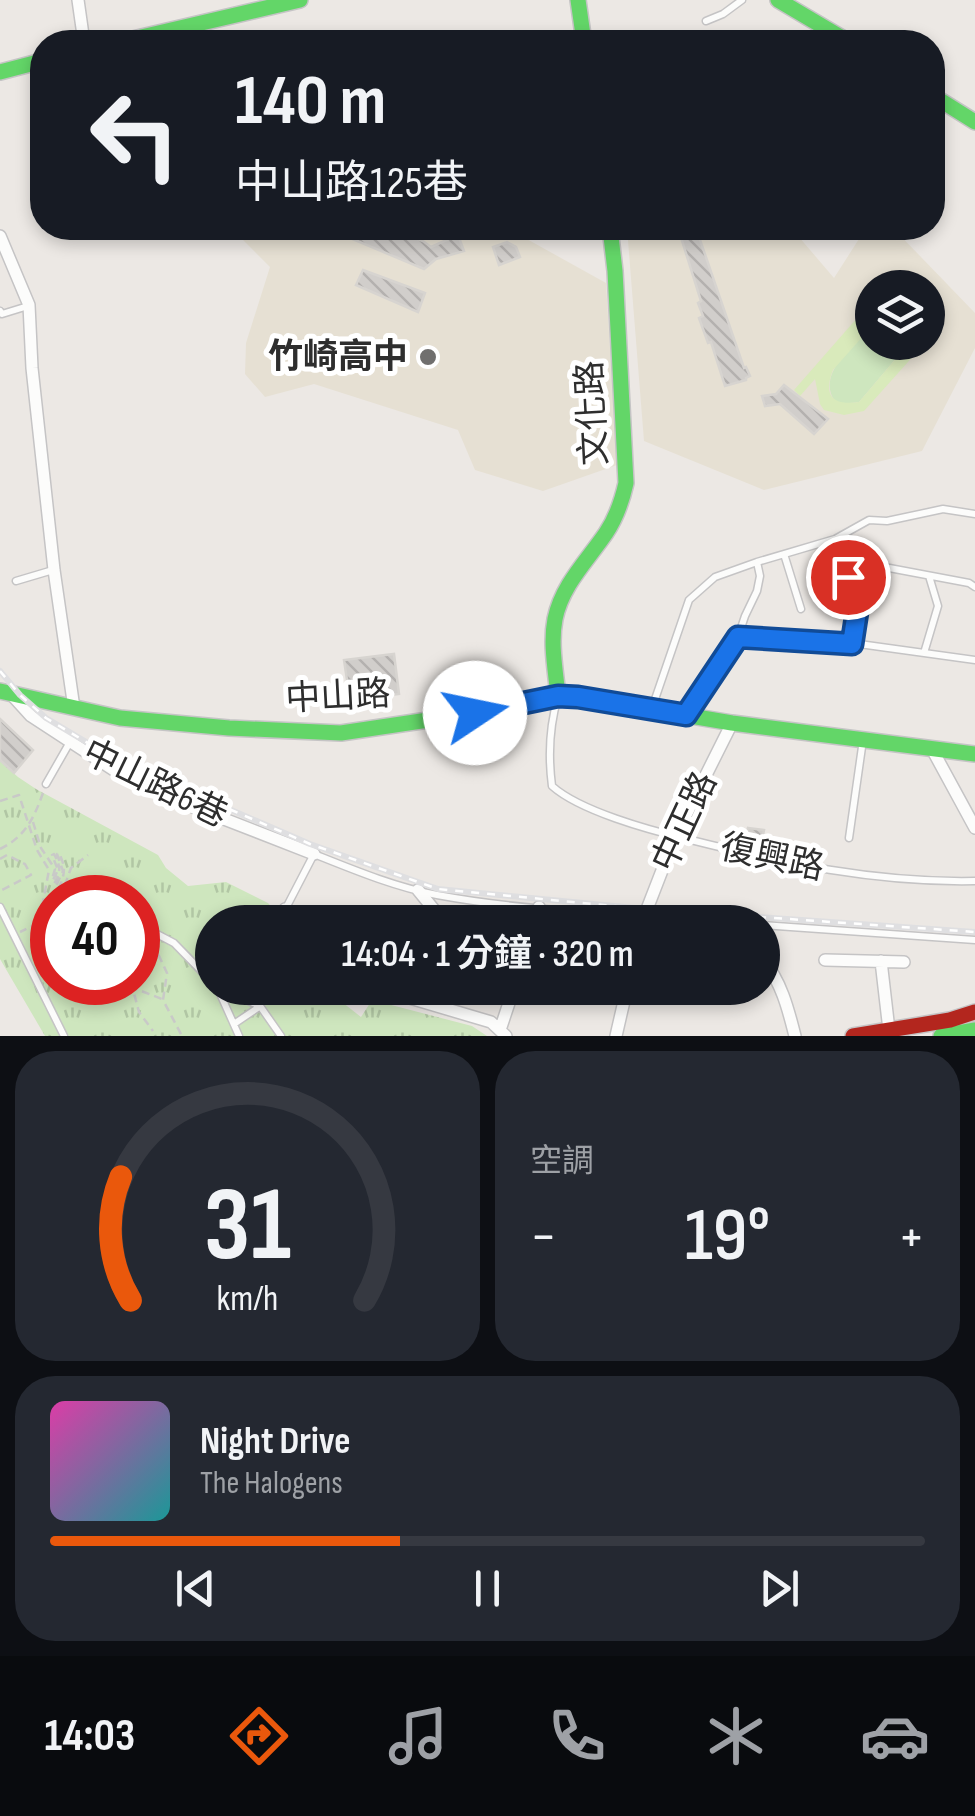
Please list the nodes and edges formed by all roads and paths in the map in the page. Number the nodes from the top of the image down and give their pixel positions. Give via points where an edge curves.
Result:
1 (78, 0) edge
2 (300, 0) edge
3 (578, 0) edge
4 (742, 0) edge
5 (778, 0) edge
6 (706, 21) dead end
7 (82, 30) edge
8 (171, 30) edge
9 (582, 30) edge
10 (829, 30) edge
11 (30, 65) edge
12 (0, 72) edge
13 (945, 103) edge
14 (975, 122) edge
15 (0, 236) edge
16 (611, 240) edge
17 (29, 305) junction
18 (0, 310) edge
19 (975, 514) edge
20 (835, 538) junction
21 (784, 554) junction
22 (757, 562) junction
23 (54, 570) junction
24 (928, 575) junction
25 (848, 577) junction
26 (16, 582) dead end
27 (975, 587) edge
28 (801, 609) dead end
29 (738, 637) junction
30 (852, 644) junction
31 (924, 653) junction
32 (975, 660) edge
33 (5, 692) edge
34 (558, 696) junction
35 (74, 708) junction
36 (652, 710) junction
37 (686, 715) junction
38 (732, 723) junction
39 (863, 738) junction
40 (70, 742) junction
41 (932, 750) junction
42 (975, 754) edge
43 (46, 784) joint
44 (0, 801) edge
45 (970, 811) edge
46 (31, 823) junction
47 (975, 828) edge
48 (675, 836) junction
49 (849, 838) dead end
50 (0, 849) edge
51 (314, 854) junction
52 (88, 855) dead end
53 (0, 859) edge
54 (48, 875) edge
55 (54, 875) edge
56 (55, 875) edge
57 (58, 875) edge
58 (61, 875) edge
59 (65, 875) edge
60 (68, 875) edge
61 (975, 881) edge
62 (418, 890) junction
63 (0, 891) edge
64 (287, 905) edge
65 (430, 905) edge
66 (522, 905) edge
67 (648, 905) edge
68 (0, 907) edge
69 (780, 926) edge
70 (30, 927) edge
71 (14, 935) junction
72 (160, 936) edge
73 (975, 940) edge
74 (825, 960) dead end
75 (160, 961) edge
76 (880, 961) junction
77 (904, 962) dead end
78 (195, 965) edge
79 (780, 989) edge
80 (160, 998) edge
81 (164, 1000) junction
82 (137, 1005) edge
83 (226, 1005) edge
84 (433, 1005) edge
85 (510, 1005) edge
86 (623, 1005) edge
87 (260, 1006) joint
88 (975, 1012) edge
89 (234, 1024) junction
90 (889, 1030) junction
91 (975, 1030) edge
92 (153, 1031) dead end
93 (503, 1033) edge
94 (64, 1036) edge
95 (182, 1036) edge
96 (239, 1036) edge
97 (281, 1036) edge
98 (616, 1036) edge
99 (795, 1036) edge
100 (854, 1036) edge
101 (941, 1036) edge

1 - 7 street
2 - 8 street
3 - 9 street
4 - 6 lane
5 - 10 street
11 - 12 street
13 - 14 street
15 - 17 street
16 - 34 street, 文化路 via 626,483 607,532 573,574 559,605
17 - 18 lane
17 - 23 street
19 - 20 lane via 943,509 869,520
20 - 21 lane
20 - 25 lane
21 - 22 lane
21 - 28 lane
22 - 29 lane via 757,591
22 - 36 lane via 715,577 690,600
23 - 26 lane
23 - 35 street
24 - 25 lane via 884,567
24 - 27 lane
24 - 31 lane via 938,606
25 - 30 lane via 858,605
29 - 30 lane
29 - 37 lane
30 - 31 lane
31 - 32 lane
33 - 35 street, 中山路
33 - 40 street, 中山路6巷
34 - 35 street, 中山路 via 341,732 229,728
34 - 36 street, 中山路
34 - 48 lane, 復興路 via 548,750 552,786 611,816
36 - 37 street, 中山路
37 - 38 street, 中山路
38 - 39 street, 中山路
38 - 48 street, 中正路
39 - 41 street, 中山路
39 - 49 lane
40 - 43 lane
40 - 51 street, 中山路6巷 via 124,776
41 - 42 street, 中山路
41 - 45 street
43 - 46 path
44 - 46 path via 19,795
45 - 47 street
46 - 50 path
46 - 54 path
46 - 55 path
48 - 61 lane, 復興路 via 778,862 883,878
48 - 67 street, 中正路
51 - 62 lane, 中山路6巷
51 - 64 lane
52 - 60 path
53 - 63 path via 7,855 31,875
56 - 57 path via 54,854
58 - 59 path via 59,853
62 - 65 street
62 - 66 lane, 中山路6巷
68 - 71 lane
69 - 73 lane
70 - 71 path
71 - 94 lane
72 - 78 lane
74 - 76 street
75 - 81 path
76 - 77 street
76 - 90 street
79 - 99 street
80 - 81 path
81 - 95 path
82 - 92 path
83 - 89 lane
84 - 93 street via 490,1022
85 - 93 street
86 - 98 street
87 - 89 lane
87 - 97 lane
88 - 90 street
89 - 96 lane
90 - 100 street
91 - 101 street

